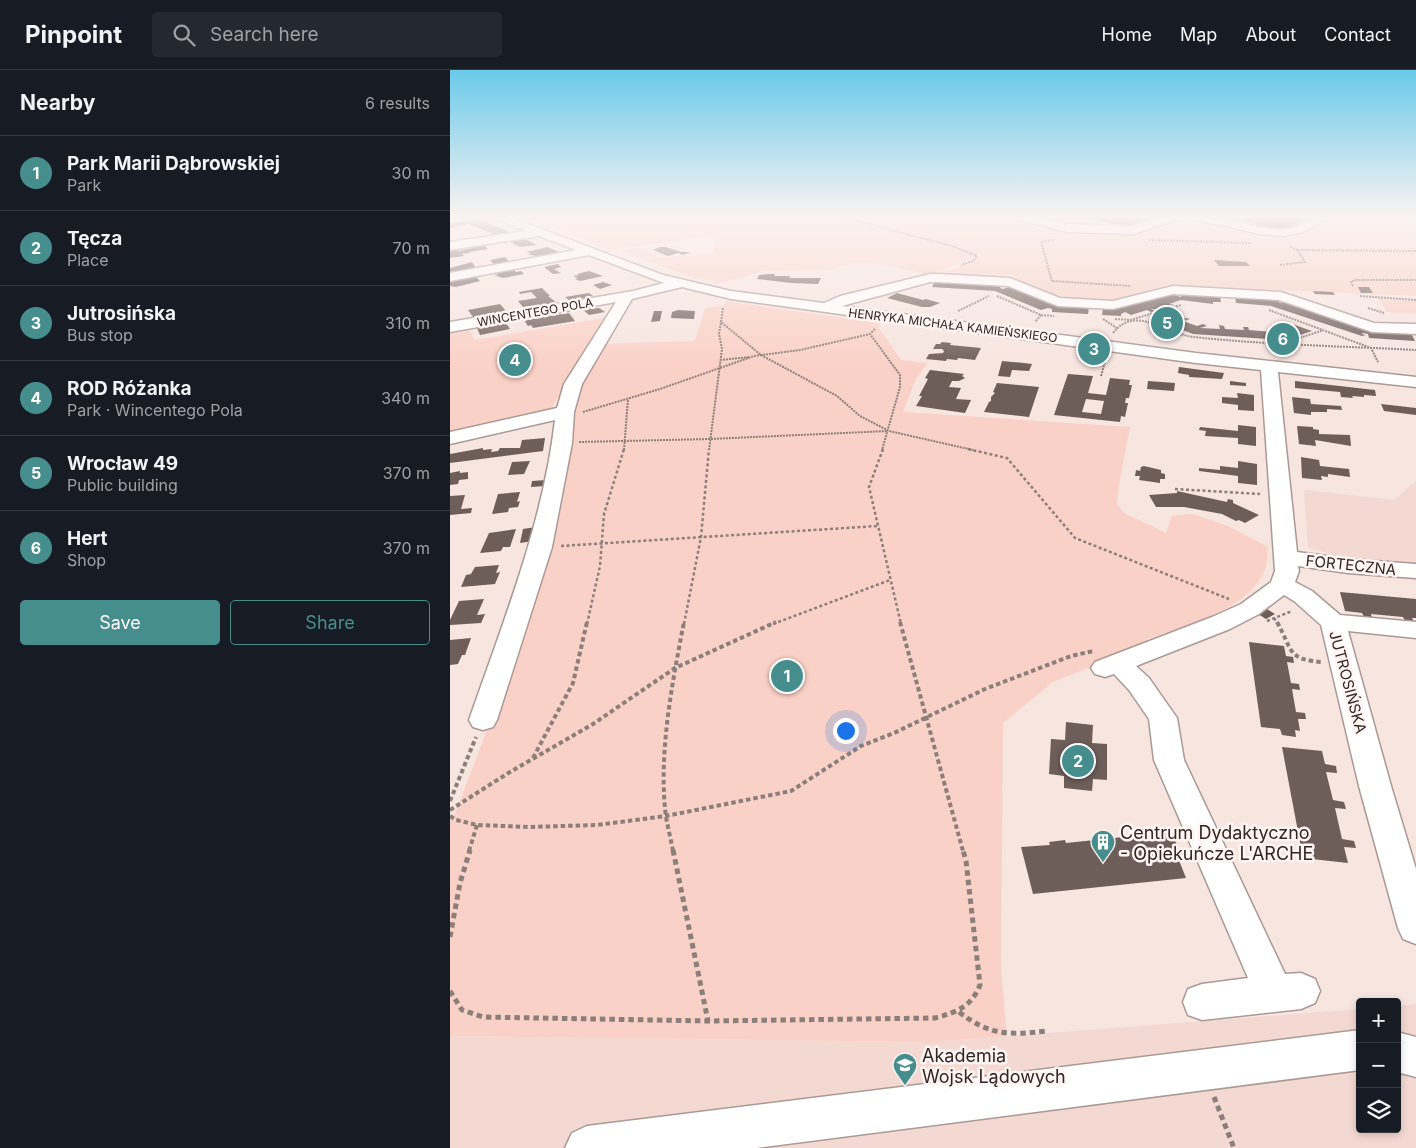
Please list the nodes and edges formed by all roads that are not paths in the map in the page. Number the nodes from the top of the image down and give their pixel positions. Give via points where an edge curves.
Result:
1 (505, 267) edge
2 (634, 267) edge
3 (450, 277) edge
4 (679, 284) junction
5 (732, 288) junction
6 (627, 296) junction
7 (825, 308) junction
8 (722, 315) road end
9 (450, 327) edge
10 (1416, 329) edge
11 (1278, 363) junction
12 (1416, 382) edge
13 (565, 413) junction
14 (450, 438) edge
15 (1286, 557) junction
16 (1416, 571) edge
17 (1282, 584) junction
18 (1332, 622) junction
19 (1416, 630) edge
20 (483, 720) road end
21 (1416, 928) edge
22 (1202, 1002) dead end
23 (1356, 1050) edge
24 (1401, 1053) edge
25 (1416, 1057) edge
26 (587, 1148) edge

1 - 3 street
2 - 4 street, HENRYKA MICHAŁA KAMIEŃSKIEGO
4 - 5 street, HENRYKA MICHAŁA KAMIEŃSKIEGO via 708,291
4 - 6 street, WINCENTEGO POLA
5 - 7 street, HENRYKA MICHAŁA KAMIEŃSKIEGO
5 - 8 street via 722,302
6 - 9 street, WINCENTEGO POLA
6 - 13 street via 572,384
7 - 10 street via 845,299 930,278 1010,282 1058,302 1113,304 1168,290 1281,296 1372,326
7 - 11 street, HENRYKA MICHAŁA KAMIEŃSKIEGO
11 - 12 street, HENRYKA MICHAŁA KAMIEŃSKIEGO via 1360,368
11 - 15 street
13 - 14 street
13 - 20 street via 541,547
15 - 16 street, FORTECZNA
15 - 17 street via 1287,571
17 - 18 street, JUTROSIŃSKA via 1303,596
17 - 22 street via 1250,609 1221,623 1105,661 1139,684 1162,718 1169,760 1287,992
18 - 19 street
18 - 21 street, JUTROSIŃSKA
23 - 26 street
24 - 25 street

